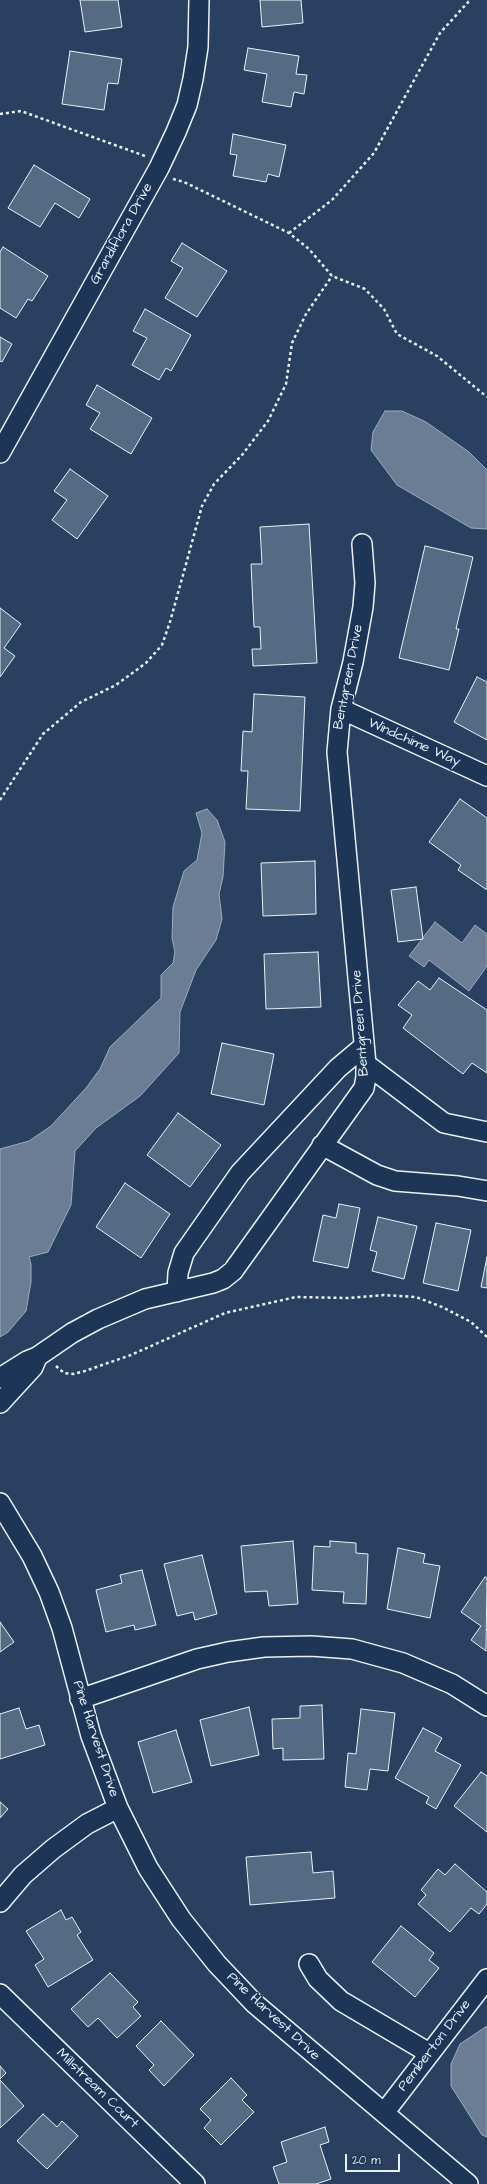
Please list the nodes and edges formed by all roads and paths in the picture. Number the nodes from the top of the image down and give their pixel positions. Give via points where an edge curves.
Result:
1 (199, 0) edge
2 (470, 0) edge
3 (0, 114) edge
4 (158, 168) junction
5 (289, 233) junction
6 (332, 276) junction
7 (487, 397) edge
8 (0, 453) edge
9 (362, 544) dead end
10 (341, 709) junction
11 (487, 776) edge
12 (0, 800) edge
13 (365, 1055) junction
14 (487, 1132) edge
15 (322, 1145) junction
16 (487, 1191) edge
17 (177, 1292) junction
18 (487, 1337) edge
19 (41, 1354) junction
20 (0, 1378) edge
21 (0, 1404) edge
22 (0, 1503) edge
23 (80, 1698) junction
24 (487, 1706) edge
25 (118, 1808) junction
26 (0, 1902) edge
27 (309, 1964) dead end
28 (487, 1979) edge
29 (0, 1994) edge
30 (429, 2053) junction
31 (384, 2113) junction
32 (195, 2184) edge
33 (468, 2184) edge

1 - 4 street, Grandiflora Drive via 198,47 192,86 176,132
2 - 5 path via 440,33 374,154 332,200
3 - 4 path via 21,111 130,149 146,156
4 - 5 path via 169,178 184,182
4 - 8 street, Grandiflora Drive
5 - 6 path via 310,249
6 - 7 path via 365,289 384,309 397,334 437,356
6 - 12 path via 306,314 292,343 286,384 268,421 242,455 214,484 202,506 162,645 146,663 116,685 82,702 43,734
9 - 10 street, Bentgreen Drive via 365,583 363,607
10 - 11 street, Windchime Way
10 - 13 street, Bentgreen Drive via 337,752 338,779
13 - 14 street via 444,1123
13 - 15 street, Bentgreen Drive via 366,1077 359,1097
13 - 17 street via 338,1068 240,1174 184,1253 178,1273
15 - 16 street via 378,1175 395,1181
15 - 17 street, Bentgreen Drive via 233,1271 213,1283
17 - 19 street, Bentgreen Drive via 144,1299 104,1316
18 - 19 path via 471,1322 416,1297 296,1297 225,1313 131,1356 73,1374 64,1373
19 - 20 street, Bentgreen Drive
19 - 21 street, Bentgreen Drive via 33,1367
22 - 23 street, Pine Harvest Drive via 32,1556 49,1592 62,1628
23 - 24 street via 222,1653 264,1646 311,1646 352,1649 403,1663 452,1684
23 - 25 street, Pine Harvest Drive via 99,1762
25 - 26 street via 87,1824 53,1849 23,1875
25 - 31 street, Pine Harvest Drive via 148,1868 181,1919 217,1964 279,2026
27 - 30 street via 318,1979 341,2001
28 - 30 street, Pemberton Drive
29 - 32 street, Millstream Court
30 - 31 street, Pemberton Drive
31 - 33 street, Pine Harvest Drive

